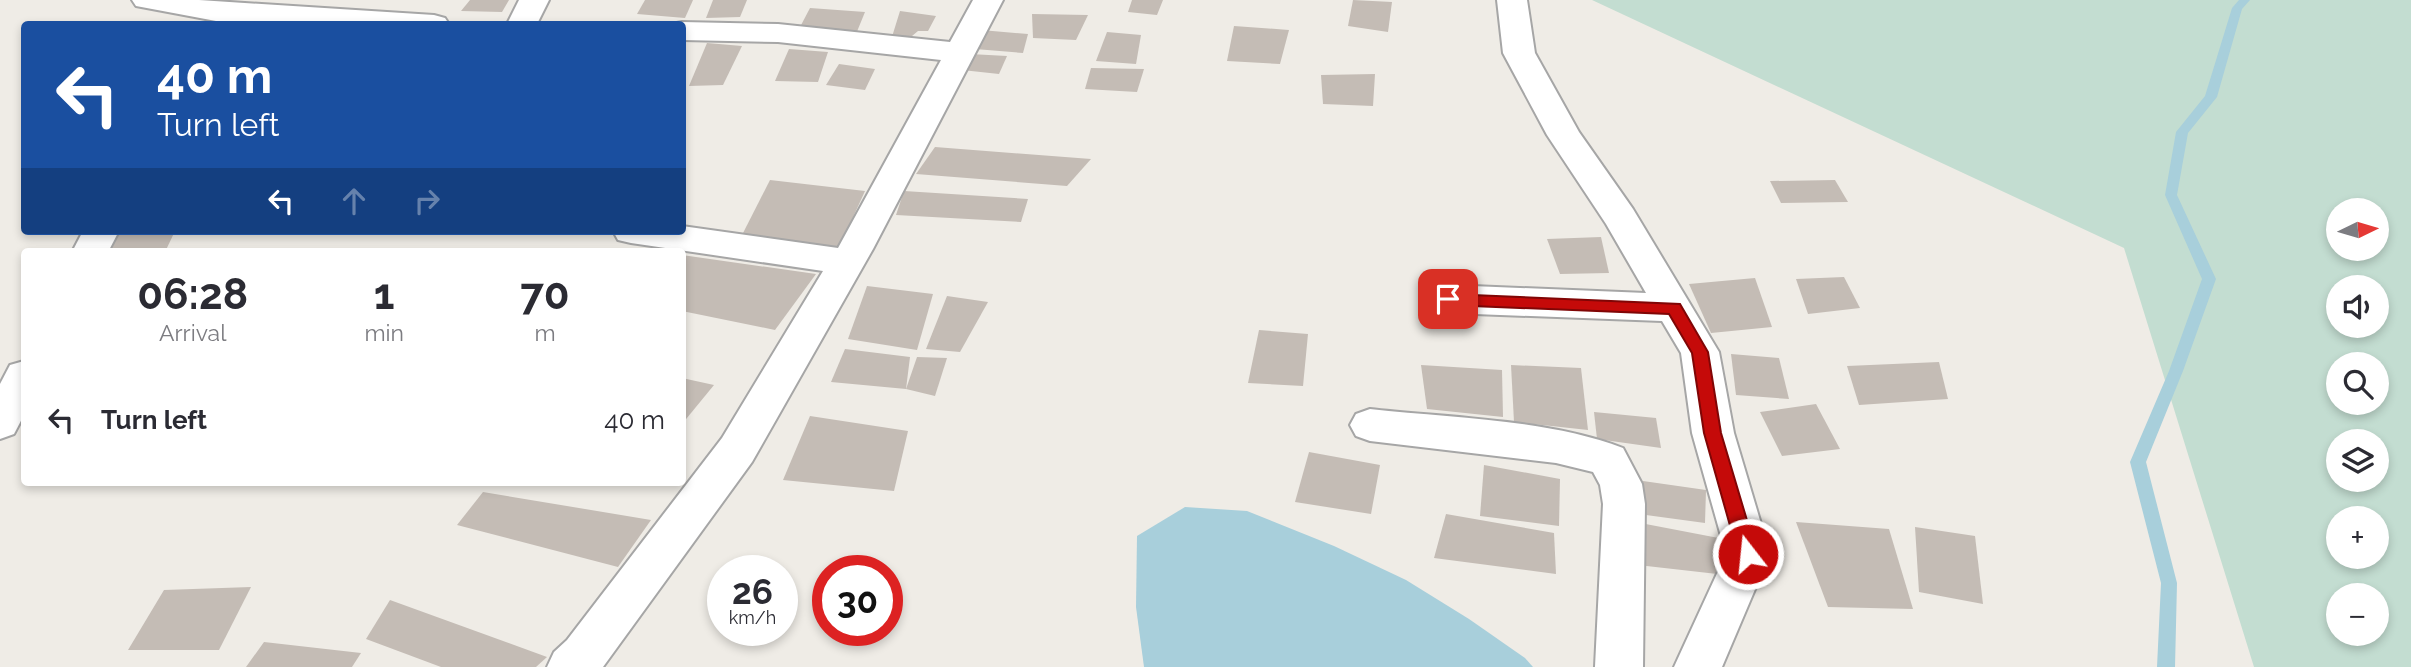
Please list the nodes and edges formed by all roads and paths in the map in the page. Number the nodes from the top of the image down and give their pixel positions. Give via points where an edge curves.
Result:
1 (147, 0) edge
2 (534, 0) edge
3 (988, 0) edge
4 (1512, 0) edge
5 (212, 18) edge
6 (323, 21) edge
7 (524, 21) edge
8 (686, 32) edge
9 (958, 52) junction
10 (659, 235) edge
11 (847, 262) junction
12 (1448, 299) dead end
13 (1674, 308) junction
14 (21, 382) edge
15 (0, 423) edge
16 (1370, 425) dead end
17 (571, 667) edge
18 (1619, 667) edge
19 (1698, 667) edge

1 - 5 street
2 - 7 street
3 - 9 street
4 - 13 street via 1519,53 1564,135
5 - 6 street
8 - 9 street via 778,33
9 - 11 street
10 - 11 street
11 - 17 street via 737,450
12 - 13 street
13 - 19 street via 1700,352 1713,433 1748,554
14 - 15 street
16 - 18 street via 1556,446 1608,460 1621,484 1624,505

